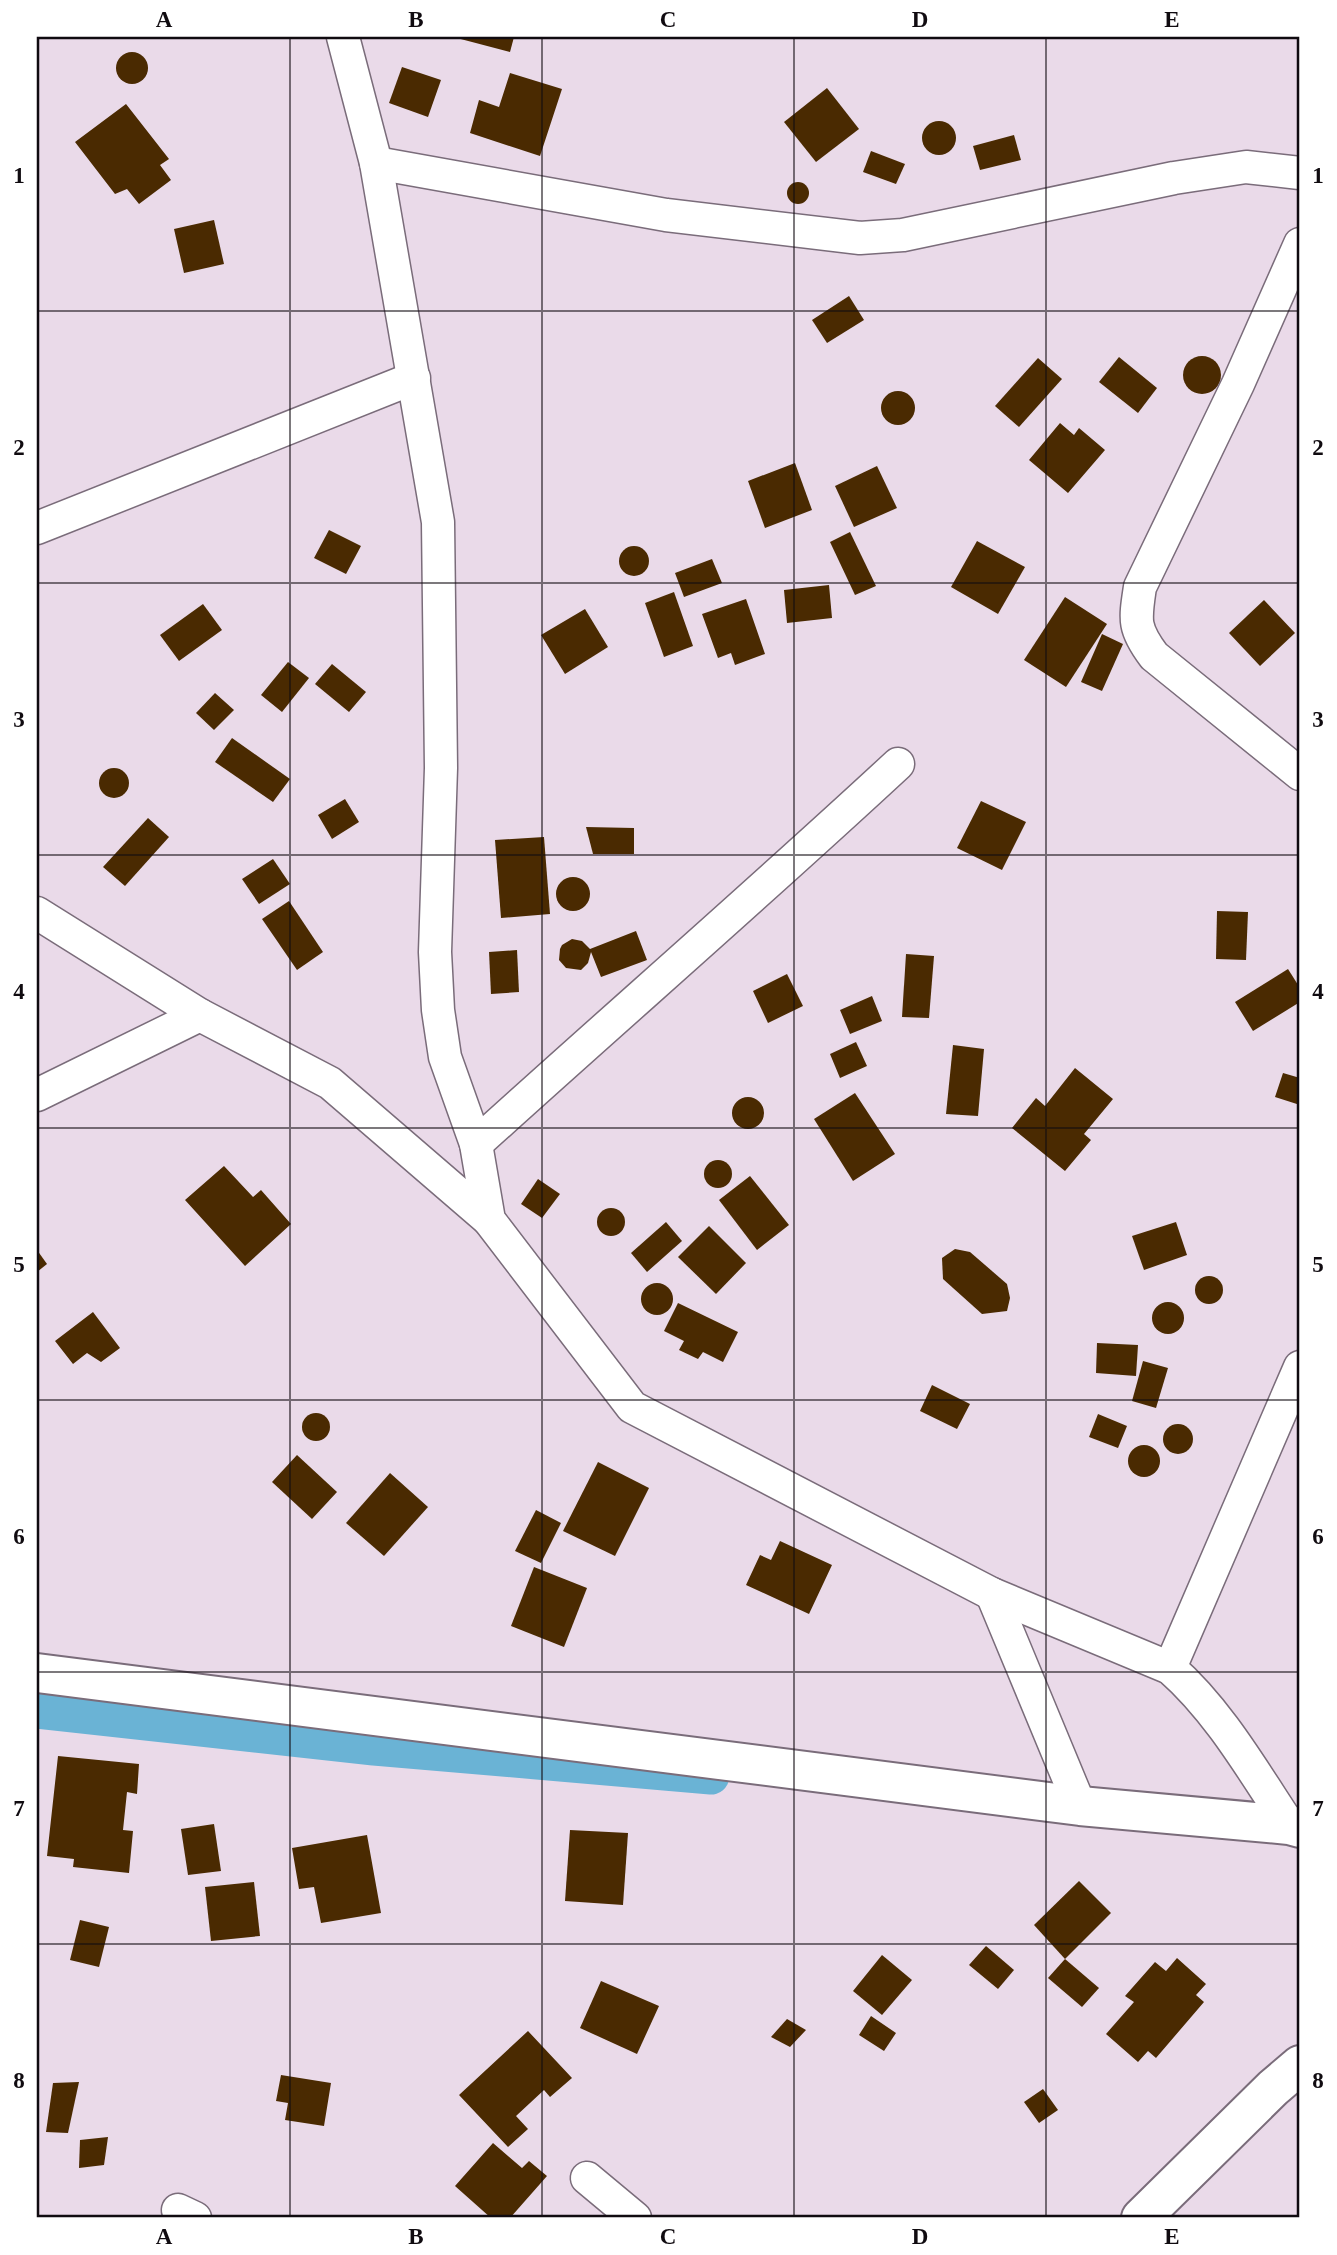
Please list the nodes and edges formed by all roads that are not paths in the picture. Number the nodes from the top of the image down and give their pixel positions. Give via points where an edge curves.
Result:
1 (343, 37) edge
2 (376, 163) junction
3 (1300, 173) edge
4 (1300, 244) edge
5 (414, 378) junction
6 (37, 528) edge
7 (898, 764) dead end
8 (1300, 774) edge
9 (37, 913) edge
10 (200, 1015) junction
11 (37, 1095) edge
12 (476, 1144) junction
13 (489, 1220) junction
14 (1300, 1367) edge
15 (992, 1594) junction
16 (1170, 1668) junction
17 (37, 1673) edge
18 (1080, 1806) junction
19 (1295, 1826) edge
20 (1300, 2065) edge
21 (587, 2178) dead end
22 (635, 2218) edge
23 (1141, 2218) edge

1 - 2 street
2 - 3 street via 666,215 860,238 903,234 1246,167
2 - 5 street
4 - 8 street via 1140,587 1136,613 1138,635 1154,656
5 - 6 street
5 - 12 street via 438,522 438,1010 444,1057
7 - 12 street
9 - 10 street
10 - 11 street
10 - 13 street via 330,1083
12 - 13 street
13 - 15 street via 632,1407
14 - 16 street
15 - 16 street
15 - 18 street
16 - 19 street via 1212,1712
17 - 18 street
18 - 19 street
20 - 23 street
21 - 22 street

